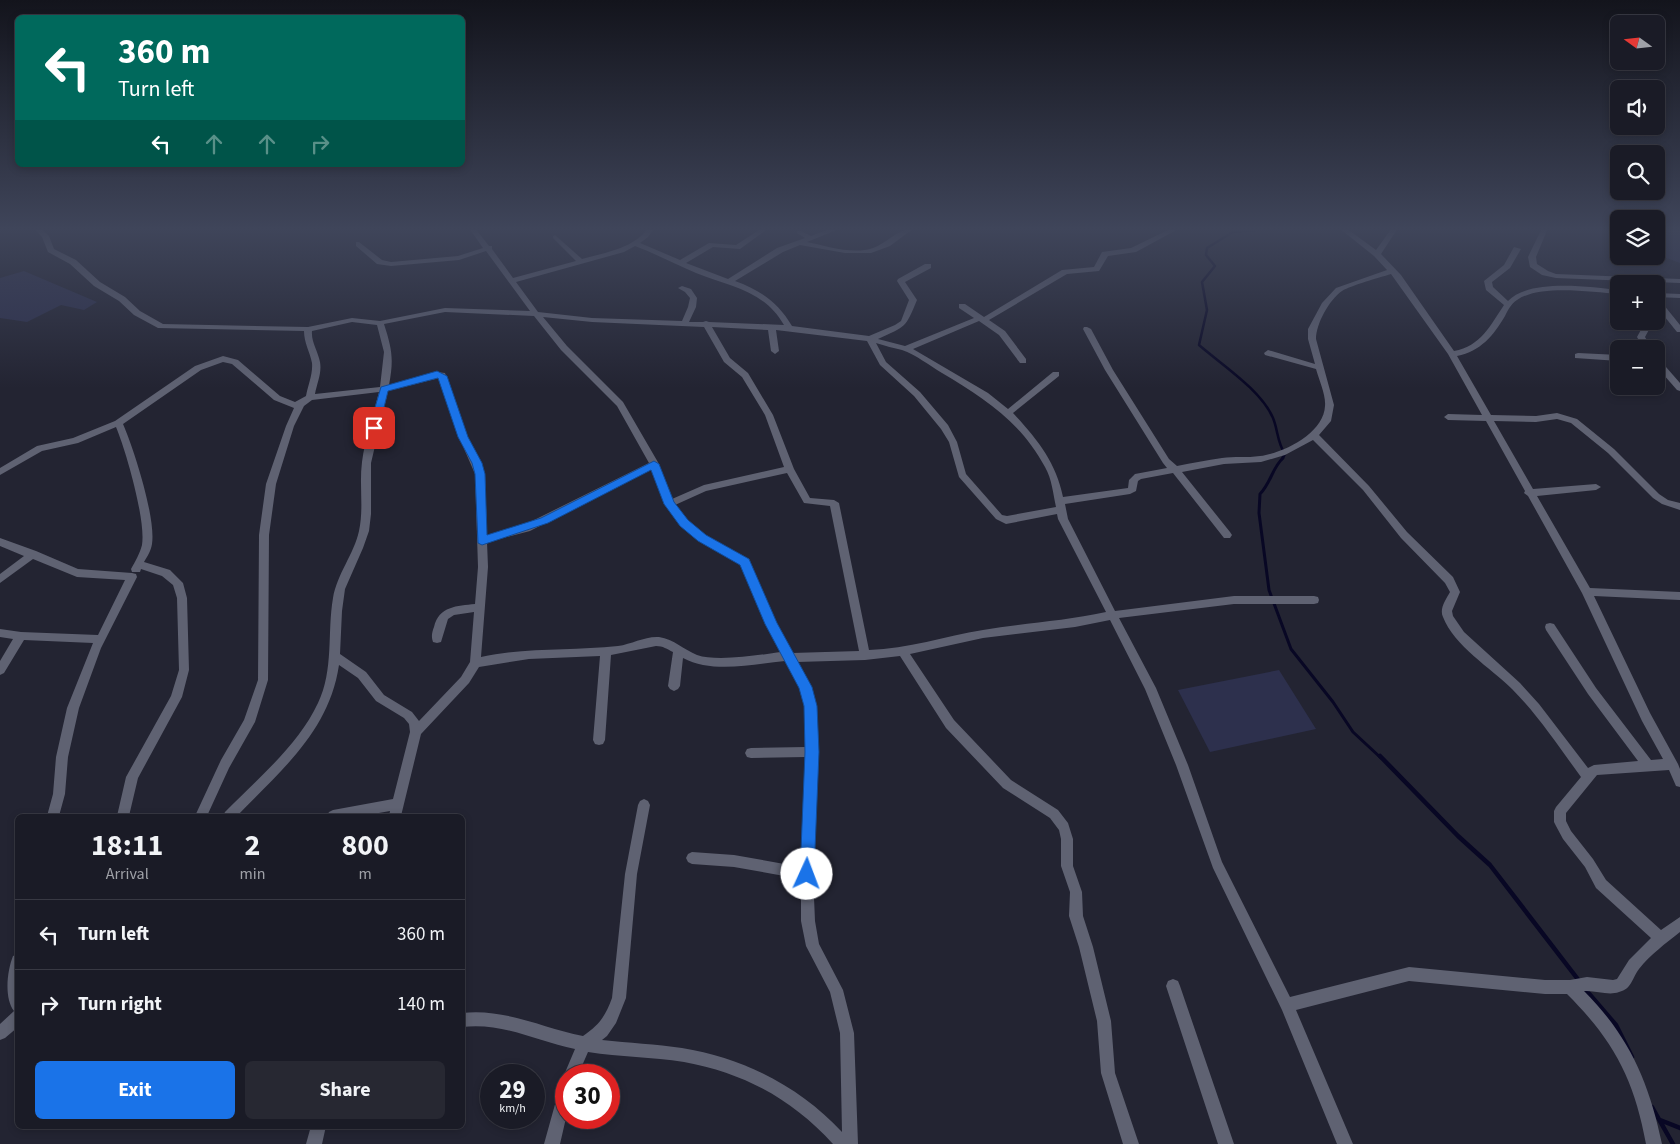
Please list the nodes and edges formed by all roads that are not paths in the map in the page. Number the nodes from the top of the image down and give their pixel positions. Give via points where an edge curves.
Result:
1 (94, 281) edge
2 (512, 281) edge
3 (731, 281) edge
4 (902, 281) edge
5 (1048, 281) edge
6 (1363, 281) edge
7 (1399, 281) edge
8 (1488, 281) edge
9 (682, 288) dead end
10 (1610, 292) edge
11 (1665, 295) edge
12 (1680, 296) edge
13 (1510, 303) junction
14 (962, 306) dead end
15 (1665, 312) edge
16 (536, 314) junction
17 (982, 319) junction
18 (380, 323) junction
19 (685, 323) junction
20 (706, 323) junction
21 (772, 328) junction
22 (789, 328) junction
23 (1086, 328) dead end
24 (308, 329) junction
25 (1680, 330) edge
26 (870, 339) junction
27 (906, 349) junction
28 (775, 351) dead end
29 (1268, 353) dead end
30 (1452, 354) junction
31 (1578, 356) dead end
32 (1610, 358) edge
33 (1023, 361) dead end
34 (1321, 368) junction
35 (1665, 371) edge
36 (1056, 374) dead end
37 (1680, 388) edge
38 (384, 389) junction
39 (310, 397) junction
40 (300, 404) junction
41 (1008, 413) junction
42 (1487, 416) junction
43 (1448, 417) dead end
44 (118, 423) junction
45 (1314, 436) junction
46 (654, 464) junction
47 (789, 469) junction
48 (1174, 470) junction
49 (0, 472) edge
50 (1596, 487) dead end
51 (1528, 493) junction
52 (669, 504) junction
53 (1060, 505) junction
54 (1680, 507) edge
55 (1227, 535) dead end
56 (482, 540) junction
57 (0, 542) edge
58 (33, 554) junction
59 (138, 564) junction
60 (132, 576) junction
61 (0, 579) edge
62 (1587, 592) junction
63 (1680, 596) edge
64 (1314, 600) dead end
65 (480, 607) junction
66 (1113, 615) junction
67 (1550, 627) dead end
68 (0, 633) edge
69 (21, 636) junction
70 (101, 639) junction
71 (437, 639) dead end
72 (606, 650) junction
73 (678, 652) junction
74 (903, 652) junction
75 (334, 656) junction
76 (865, 656) junction
77 (790, 657) junction
78 (475, 663) junction
79 (0, 670) edge
80 (674, 686) dead end
81 (416, 732) junction
82 (599, 740) dead end
83 (812, 752) junction
84 (751, 753) dead end
85 (1672, 764) junction
86 (1648, 765) junction
87 (1588, 777) junction
88 (1680, 782) edge
89 (644, 805) dead end
90 (396, 810) edge
91 (53, 814) edge
92 (123, 814) edge
93 (202, 814) edge
94 (231, 814) edge
95 (354, 814) edge
96 (692, 858) dead end
97 (807, 874) junction
98 (1680, 924) edge
99 (1661, 938) junction
100 (1174, 986) dead end
101 (1578, 986) junction
102 (1287, 1004) junction
103 (15, 1020) edge
104 (465, 1020) edge
105 (0, 1033) edge
106 (584, 1044) junction
107 (576, 1064) edge
108 (318, 1129) edge
109 (556, 1129) edge
110 (314, 1144) edge
111 (552, 1144) edge
112 (843, 1144) edge
113 (850, 1144) edge
114 (1131, 1144) edge
115 (1226, 1144) edge
116 (1345, 1144) edge
117 (1654, 1144) edge

1 - 24 street via 150,322 161,326
2 - 16 street
3 - 22 street via 761,295 785,319
4 - 26 street via 913,300 902,325
5 - 17 street
6 - 34 street via 1339,290 1328,300 1312,334
7 - 30 street
8 - 13 street via 1489,288
9 - 19 street via 693,295
10 - 13 street via 1549,290 1528,293
11 - 12 street
13 - 30 street via 1476,349
14 - 17 street
15 - 25 street
16 - 18 street via 445,310
16 - 19 street via 592,320
16 - 46 street via 564,348 620,404
17 - 27 street
17 - 33 street via 1002,332
18 - 24 street via 352,320
18 - 38 street via 388,349
19 - 20 street
20 - 21 street
20 - 47 street via 727,360 745,374 769,415
21 - 22 street
21 - 28 street
22 - 26 street
23 - 48 street via 1109,370
24 - 39 street via 316,367
26 - 27 street
26 - 53 street via 883,363 917,394 945,427 953,442 962,475 998,517 1006,520
27 - 41 street via 947,371
29 - 34 street
30 - 42 street
31 - 32 street
34 - 45 street via 1330,413
35 - 37 street
36 - 41 street
38 - 39 street
38 - 56 street via 437,374 442,376 480,474
38 - 75 street via 368,448 364,530 341,585
39 - 40 street
40 - 44 street via 276,398 235,362 223,360 198,368
40 - 93 street via 280,450 266,512 263,680 249,722
41 - 53 street via 1043,454 1056,483
42 - 43 street
42 - 51 street
42 - 54 street via 1536,419 1556,416 1579,423 1656,496
44 - 49 street via 75,441 40,448
44 - 59 street via 136,476 147,536
45 - 48 street via 1285,452 1261,459 1224,460
45 - 87 street via 1350,470 1404,535 1449,580 1455,592 1446,611 1448,617 1464,638 1542,715
46 - 52 street
46 - 56 street via 544,520
47 - 52 street via 704,488
47 - 76 street via 807,501 834,503
48 - 53 street via 1138,476 1130,491
48 - 55 street
50 - 51 street
51 - 62 street
52 - 77 street via 692,532 745,562 771,624
53 - 66 street
56 - 65 street via 484,567
57 - 58 street
58 - 60 street via 77,573
58 - 61 street
59 - 60 street
59 - 92 street via 166,573 178,583 182,598 184,670 176,697 132,777
60 - 70 street
62 - 63 street
62 - 85 street
64 - 66 street via 1234,600
65 - 71 street via 445,614 439,620
65 - 78 street
66 - 74 street via 983,634
66 - 102 street via 1159,709 1217,864
67 - 86 street via 1592,691
68 - 69 street
69 - 70 street
69 - 79 street
70 - 91 street via 73,708 62,757 60,794
72 - 73 street via 658,642 668,644
72 - 78 street via 527,653
72 - 82 street
73 - 77 street via 708,662
73 - 80 street
74 - 76 street
74 - 114 street via 950,724 1007,784 1054,814 1064,827 1066,866 1076,892 1076,916 1104,1021 1108,1073
75 - 81 street via 362,676 380,698 408,715
75 - 94 street via 330,687 316,718
76 - 77 street
77 - 83 street via 805,687 810,706
78 - 81 street via 465,680
81 - 90 street
83 - 84 street
83 - 97 street
85 - 86 street
85 - 88 street
86 - 87 street via 1599,768
87 - 99 street via 1560,811 1560,822 1601,884
89 - 106 street via 631,874 619,998 602,1031
90 - 95 street
96 - 97 street via 734,861
97 - 113 street via 808,921 814,946 836,990 847,1033
98 - 99 street
99 - 101 street via 1634,965 1621,985
100 - 115 street
101 - 102 street via 1546,987 1409,974
101 - 117 street via 1622,1052 1641,1094
102 - 116 street
103 - 105 street
104 - 106 street via 488,1018
106 - 107 street
106 - 112 street via 685,1055 733,1068 783,1092 810,1110
108 - 110 street
109 - 111 street

